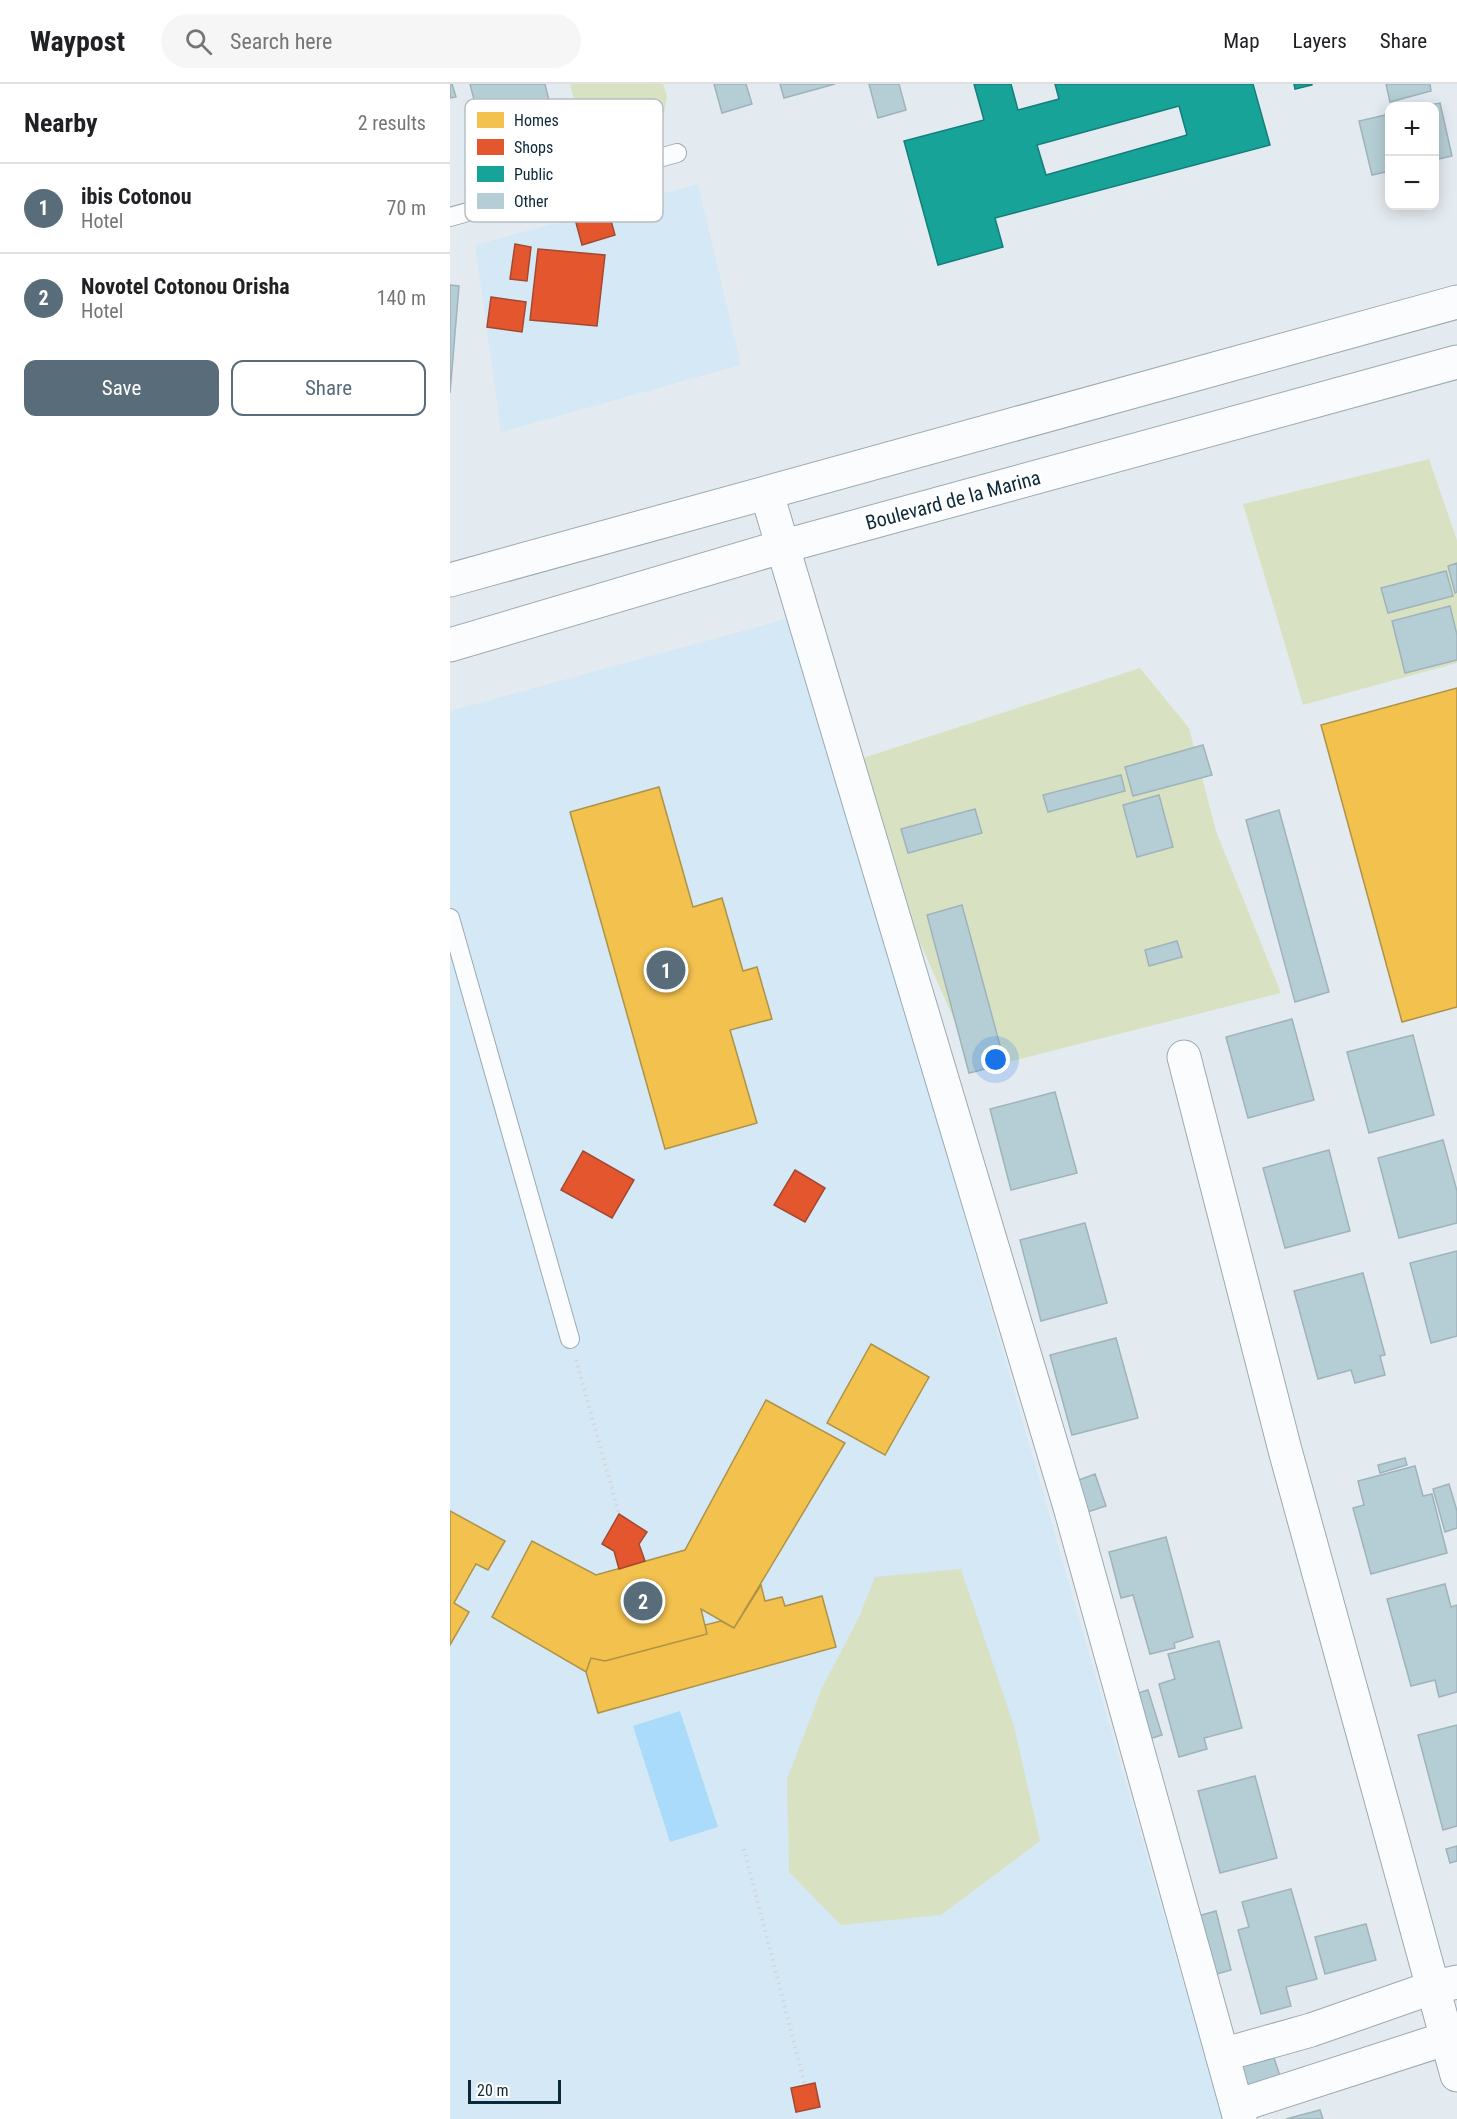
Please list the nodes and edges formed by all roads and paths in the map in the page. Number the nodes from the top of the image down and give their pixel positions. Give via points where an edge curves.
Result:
1 (677, 153) dead end
2 (663, 157) edge
3 (465, 213) edge
4 (450, 217) edge
5 (1457, 302) edge
6 (1457, 362) edge
7 (767, 494) junction
8 (781, 547) junction
9 (450, 580) edge
10 (450, 645) edge
11 (450, 918) edge
12 (1184, 1057) dead end
13 (570, 1339) joint
14 (619, 1514) dead end
15 (744, 1849) dead end
16 (1445, 1984) edge
17 (1452, 2036) edge
18 (1222, 2055) junction
19 (1457, 2075) edge
20 (805, 2085) dead end
21 (1238, 2112) edge

1 - 2 lane
3 - 4 lane
5 - 7 street
6 - 8 street, Boulevard de la Marina
7 - 8 street
7 - 9 street
8 - 10 street, Boulevard de la Marina
8 - 18 street via 1067,1496
11 - 13 lane
12 - 16 street via 1285,1450
13 - 14 path
15 - 20 path
16 - 17 street
16 - 18 street via 1311,2030
17 - 19 street
17 - 21 street
18 - 21 street

